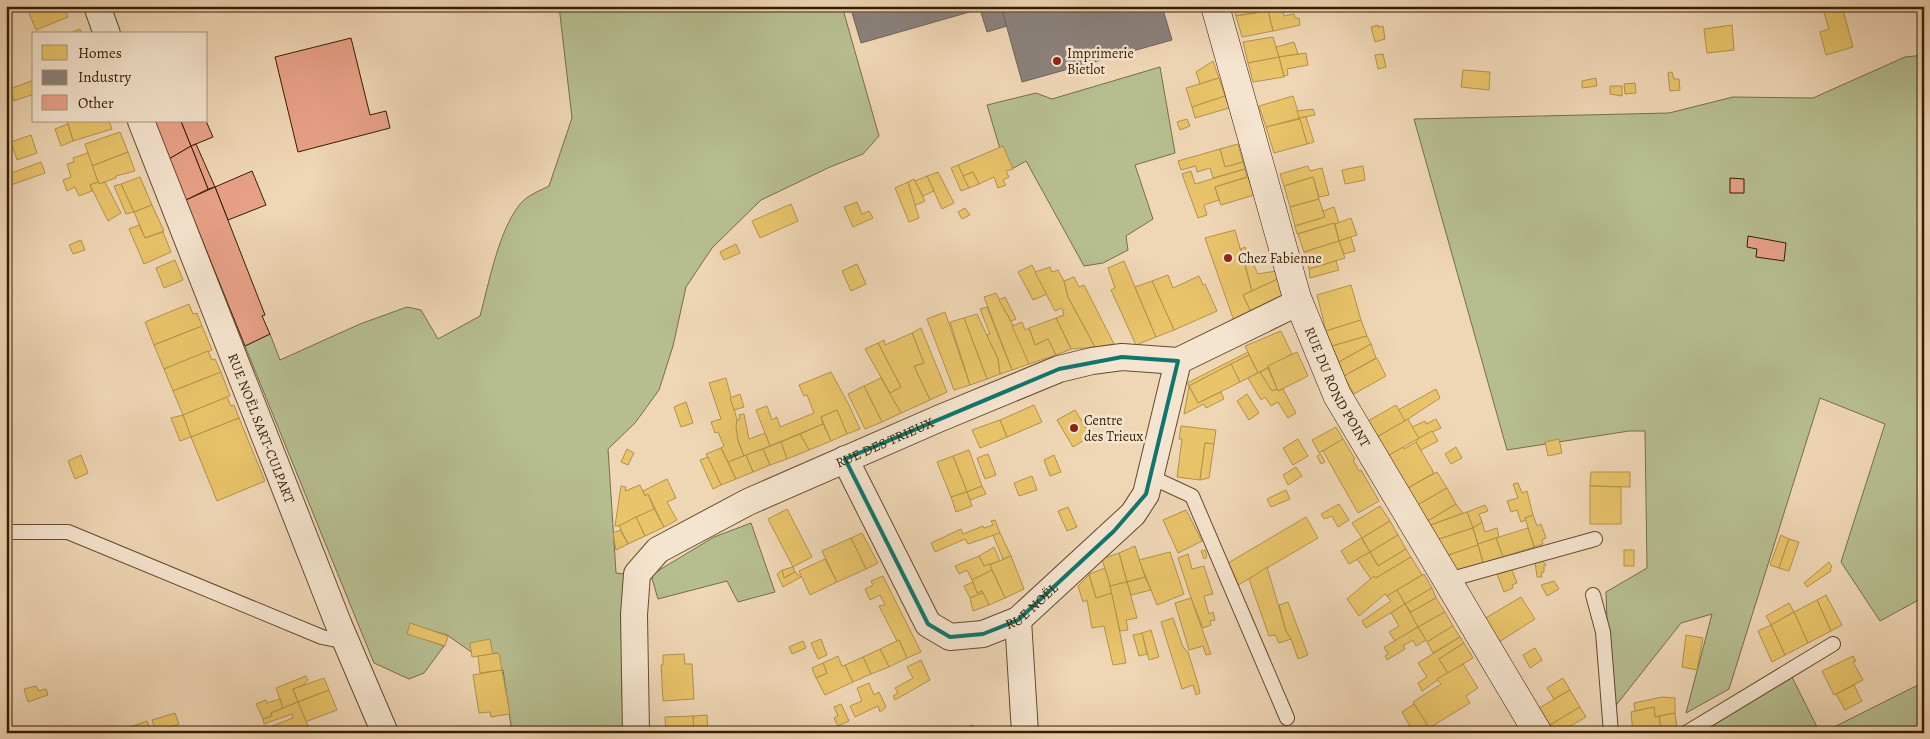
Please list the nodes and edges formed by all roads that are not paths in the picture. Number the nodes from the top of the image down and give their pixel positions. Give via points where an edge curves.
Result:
1 (97, 6) edge
2 (1215, 6) edge
3 (106, 32) edge
4 (141, 122) edge
5 (1299, 302) junction
6 (1178, 360) junction
7 (845, 459) junction
8 (1151, 477) junction
9 (6, 532) edge
10 (1595, 538) dead end
11 (1448, 580) junction
12 (1593, 595) dead end
13 (1018, 620) junction
14 (346, 642) junction
15 (1833, 644) dead end
16 (1287, 718) dead end
17 (385, 733) edge
18 (636, 733) edge
19 (1025, 733) edge
20 (1538, 733) edge
21 (1611, 733) edge
22 (1686, 733) edge

1 - 3 street
2 - 5 street, RUE DU ROND POINT
4 - 14 street, RUE NOËL SART-CULPART
5 - 6 street, RUE DES TRIEUX
5 - 11 street, RUE DU ROND POINT via 1337,395
6 - 7 street, RUE DES TRIEUX via 1122,357 1058,369
6 - 8 street, RUE NOËL
7 - 13 street, RUE NOËL via 928,624 950,637 983,634
7 - 18 street, RUE DES TRIEUX via 748,502 658,550 637,574 634,615
8 - 13 street, RUE NOËL via 1146,494 1133,514
8 - 16 lane via 1192,496
9 - 14 lane via 68,532 322,637
10 - 11 lane
11 - 20 street, RUE DU ROND POINT
12 - 21 lane via 1603,632
13 - 19 street
14 - 17 street, RUE NOËL SART-CULPART
15 - 22 lane

